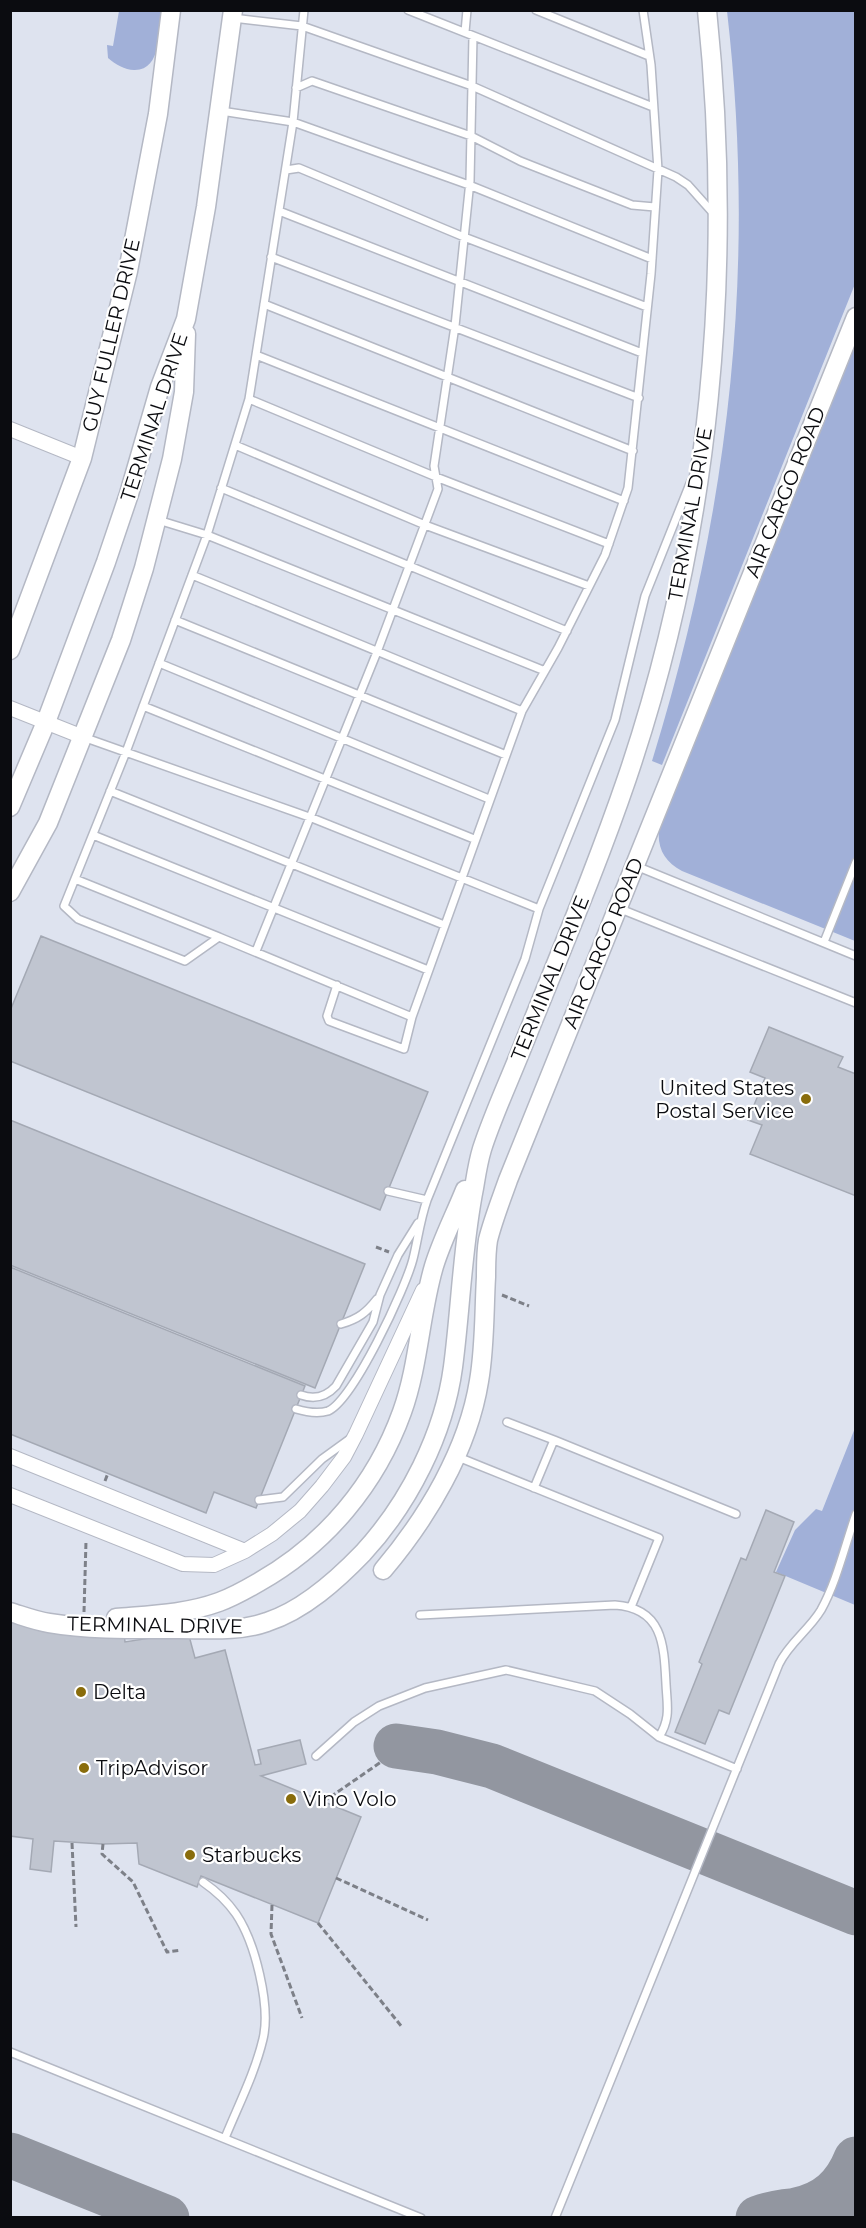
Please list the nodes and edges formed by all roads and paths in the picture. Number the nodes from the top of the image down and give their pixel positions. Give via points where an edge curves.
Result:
1 (171, 10) edge
2 (304, 10) edge
3 (408, 10) edge
4 (467, 10) edge
5 (536, 10) edge
6 (643, 10) edge
7 (707, 10) edge
8 (233, 14) edge
9 (302, 26) junction
10 (465, 32) junction
11 (473, 36) junction
12 (649, 56) junction
13 (472, 86) junction
14 (297, 88) junction
15 (653, 107) junction
16 (221, 111) junction
17 (293, 122) junction
18 (471, 136) junction
19 (285, 170) junction
20 (658, 170) junction
21 (469, 185) junction
22 (655, 207) junction
23 (279, 211) junction
24 (718, 219) junction
25 (464, 237) junction
26 (271, 257) junction
27 (652, 259) junction
28 (459, 281) junction
29 (264, 304) junction
30 (647, 307) junction
31 (855, 317) edge
32 (186, 319) junction
33 (455, 326) junction
34 (642, 353) junction
35 (256, 355) junction
36 (448, 378) junction
37 (639, 398) junction
38 (249, 399) junction
39 (441, 428) junction
40 (10, 429) edge
41 (235, 445) junction
42 (633, 451) junction
43 (703, 453) junction
44 (82, 458) junction
45 (436, 477) junction
46 (221, 488) junction
47 (624, 501) junction
48 (158, 520) junction
49 (425, 525) junction
50 (207, 535) junction
51 (609, 544) junction
52 (411, 565) junction
53 (192, 575) junction
54 (589, 586) junction
55 (394, 610) junction
56 (175, 620) junction
57 (567, 631) junction
58 (10, 650) edge
59 (377, 651) junction
60 (159, 663) junction
61 (545, 671) junction
62 (360, 695) junction
63 (143, 706) junction
64 (10, 708) edge
65 (522, 711) junction
66 (46, 722) junction
67 (83, 737) junction
68 (343, 739) junction
69 (126, 752) junction
70 (506, 755) junction
71 (326, 780) junction
72 (110, 791) junction
73 (489, 799) junction
74 (10, 807) edge
75 (312, 818) junction
76 (93, 835) junction
77 (474, 839) junction
78 (855, 862) edge
79 (293, 864) junction
80 (635, 866) junction
81 (460, 877) junction
82 (75, 879) junction
83 (10, 892) edge
84 (274, 908) junction
85 (618, 908) junction
86 (539, 909) junction
87 (444, 925) junction
88 (219, 937) junction
89 (824, 942) junction
90 (256, 951) junction
91 (855, 956) edge
92 (428, 970) junction
93 (337, 985) junction
94 (855, 1003) edge
95 (412, 1017) junction
96 (481, 1152) junction
97 (388, 1191) dead end
98 (427, 1200) junction
99 (420, 1218) junction
100 (434, 1266) junction
101 (498, 1293) dead end
102 (380, 1295) junction
103 (529, 1306) dead end
104 (341, 1323) dead end
105 (302, 1395) dead end
106 (296, 1409) dead end
107 (507, 1422) dead end
108 (356, 1434) junction
109 (554, 1440) junction
110 (456, 1455) junction
111 (10, 1456) edge
112 (534, 1488) junction
113 (10, 1495) edge
114 (259, 1500) dead end
115 (736, 1514) dead end
116 (855, 1514) edge
117 (245, 1551) junction
118 (84, 1555) dead end
119 (382, 1570) dead end
120 (10, 1606) edge
121 (631, 1607) junction
122 (10, 1612) edge
123 (420, 1616) dead end
124 (84, 1617) junction
125 (659, 1737) junction
126 (316, 1756) dead end
127 (381, 1762) dead end
128 (737, 1769) junction
129 (323, 1802) dead end
130 (72, 1843) dead end
131 (103, 1844) dead end
132 (336, 1878) dead end
133 (203, 1882) dead end
134 (272, 1905) dead end
135 (428, 1920) dead end
136 (318, 1923) dead end
137 (76, 1927) dead end
138 (181, 1950) dead end
139 (302, 2018) dead end
140 (402, 2027) dead end
141 (10, 2052) edge
142 (225, 2138) junction
143 (421, 2217) edge
144 (555, 2217) edge

1 - 44 main road, GUY FULLER DRIVE via 158,114 128,271
2 - 9 lane
3 - 10 lane
4 - 10 lane
5 - 12 lane
6 - 12 lane
7 - 24 main road, TERMINAL DRIVE via 715,85
8 - 9 lane
8 - 16 main road, TERMINAL DRIVE
9 - 13 lane
9 - 14 lane
10 - 11 lane
11 - 13 lane
11 - 15 lane
12 - 15 lane
13 - 18 lane
13 - 20 lane
14 - 17 lane
14 - 18 lane via 312,81
15 - 20 lane
16 - 17 lane
16 - 32 main road, TERMINAL DRIVE
17 - 19 lane
17 - 21 lane
18 - 21 lane
18 - 22 lane via 520,161 632,205
19 - 23 lane
19 - 25 lane via 299,168
20 - 22 lane
20 - 24 lane via 688,185
21 - 25 lane
21 - 27 lane
22 - 27 lane
23 - 26 lane
23 - 28 lane
24 - 43 main road, TERMINAL DRIVE via 713,367
25 - 28 lane
25 - 30 lane
26 - 29 lane
26 - 33 lane
27 - 30 lane
28 - 33 lane
28 - 34 lane
29 - 35 lane
29 - 36 lane
30 - 34 lane
31 - 80 main road, AIR CARGO ROAD
32 - 48 main road via 184,392
32 - 66 main road, TERMINAL DRIVE via 160,387 106,562
33 - 36 lane
33 - 37 lane
34 - 37 lane
35 - 38 lane
35 - 39 lane
36 - 39 lane
36 - 42 lane
37 - 42 lane
38 - 41 lane
38 - 45 lane
39 - 45 lane via 434,466
39 - 47 lane
40 - 44 street
41 - 46 lane
41 - 49 lane
42 - 47 lane
43 - 86 lane via 645,596 615,720
43 - 96 main road, TERMINAL DRIVE via 682,577 645,725 604,843
44 - 58 main road, GUY FULLER DRIVE
45 - 49 lane via 438,489
45 - 51 lane
46 - 50 lane
46 - 52 lane
47 - 51 lane
48 - 50 lane
48 - 67 main road via 121,640
49 - 52 lane
49 - 54 lane
50 - 53 lane
50 - 55 lane
51 - 54 lane
52 - 55 lane
52 - 57 lane
53 - 56 lane
53 - 59 lane
54 - 57 lane
55 - 59 lane
55 - 61 lane
56 - 60 lane
56 - 62 lane
57 - 61 lane
59 - 62 lane
59 - 65 lane
60 - 63 lane
60 - 68 lane
61 - 65 lane
62 - 68 lane
62 - 70 lane
63 - 69 lane
63 - 71 lane
64 - 66 street
65 - 70 lane
66 - 67 street
66 - 74 main road, TERMINAL DRIVE
67 - 69 lane
67 - 83 main road via 48,823
68 - 71 lane
68 - 73 lane
69 - 72 lane
69 - 75 lane
70 - 73 lane
71 - 75 lane
71 - 77 lane
72 - 76 lane
72 - 79 lane
73 - 77 lane
75 - 79 lane
75 - 81 lane
76 - 82 lane
76 - 84 lane
77 - 81 lane
78 - 89 lane
79 - 84 lane
79 - 87 lane
80 - 85 main road, AIR CARGO ROAD
80 - 89 lane
81 - 86 lane
81 - 87 lane
82 - 88 lane
82 - 88 lane via 64,906 78,919 185,961
84 - 90 lane
84 - 92 lane
85 - 94 lane
85 - 110 main road, AIR CARGO ROAD via 497,1211 488,1242 479,1383
86 - 98 lane via 525,959
87 - 92 lane
88 - 90 lane
89 - 91 lane
90 - 93 lane
92 - 95 lane
93 - 95 lane
93 - 95 lane via 328,1021 404,1048
96 - 100 main road
96 - 122 main road, TERMINAL DRIVE via 466,1228 450,1383 430,1446 399,1506 362,1554 332,1582 287,1614 245,1628 102,1628 45,1623
97 - 98 lane
98 - 99 lane
99 - 102 lane
99 - 106 lane via 412,1261 352,1387 328,1410
100 - 108 street
100 - 124 main road via 403,1410 376,1469 337,1522 279,1570 219,1602 174,1614
101 - 103 path
102 - 104 lane via 366,1314
102 - 105 lane via 373,1322 336,1386 322,1396
107 - 109 lane
108 - 114 lane via 322,1459 283,1497
108 - 117 street via 344,1457 300,1511
109 - 112 lane
109 - 115 lane
110 - 112 lane
110 - 119 main road, AIR CARGO ROAD via 407,1541
111 - 117 street
112 - 121 lane via 659,1538
113 - 117 street via 183,1564 214,1565
116 - 128 lane via 822,1607 784,1653
118 - 124 path
120 - 124 main road
121 - 123 lane
121 - 125 lane via 649,1619 663,1641 668,1719
125 - 126 lane via 595,1691 506,1670 425,1688 379,1706 354,1722
125 - 128 lane
127 - 129 path
128 - 144 lane
130 - 137 path
131 - 138 path via 102,1854 133,1882 167,1952
132 - 135 path
133 - 142 lane via 221,1896 246,1934 256,1963 265,2014 264,2036
134 - 139 path via 271,1934
136 - 140 path
141 - 142 lane
142 - 143 lane

